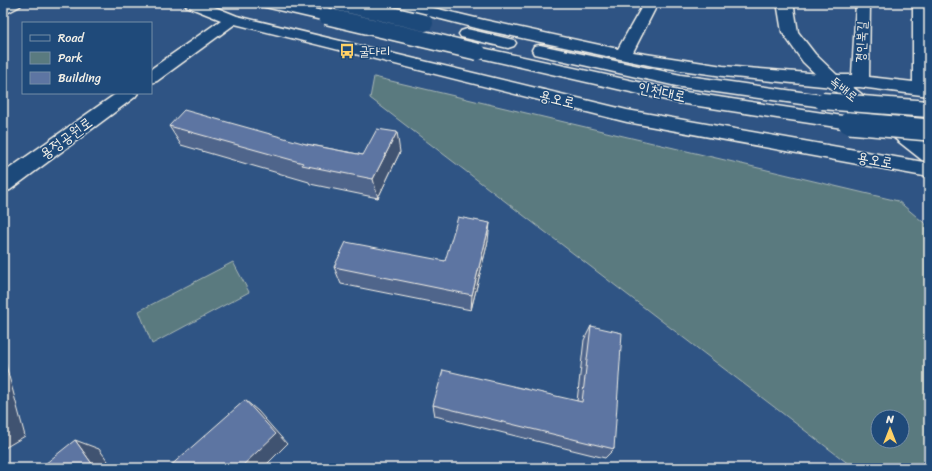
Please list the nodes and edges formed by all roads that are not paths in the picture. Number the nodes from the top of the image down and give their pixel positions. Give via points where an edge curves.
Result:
1 (15, 3) edge
2 (191, 3) edge
3 (266, 3) edge
4 (341, 3) edge
5 (360, 3) edge
6 (395, 3) edge
7 (651, 3) edge
8 (787, 3) edge
9 (863, 3) edge
10 (920, 3) edge
11 (3, 10) edge
12 (232, 19) junction
13 (365, 52) junction
14 (623, 55) junction
15 (152, 76) edge
16 (833, 81) junction
17 (860, 81) junction
18 (926, 90) edge
19 (128, 94) edge
20 (929, 109) edge
21 (929, 130) edge
22 (929, 155) edge
23 (929, 170) edge
24 (3, 184) edge

1 - 11 main road
2 - 12 main road, 용오로
3 - 21 main road, 인천대로, bridge via 678,97 849,123
4 - 20 main road, 인천대로, bridge via 467,34 681,81 822,101
5 - 13 main road
6 - 14 main road, 경인북길 via 458,14
7 - 14 main road
8 - 16 main road, 독배로 via 790,32 809,58
9 - 17 main road, 경인북길
10 - 18 main road, 경인북길
12 - 13 main road, 용오로
12 - 15 main road
13 - 23 main road, 용오로 via 627,116
14 - 16 main road, 경인북길 via 722,70
16 - 17 main road, 경인북길
16 - 22 main road, 독배로
17 - 18 main road, 경인북길
19 - 24 main road, 용정공원로

